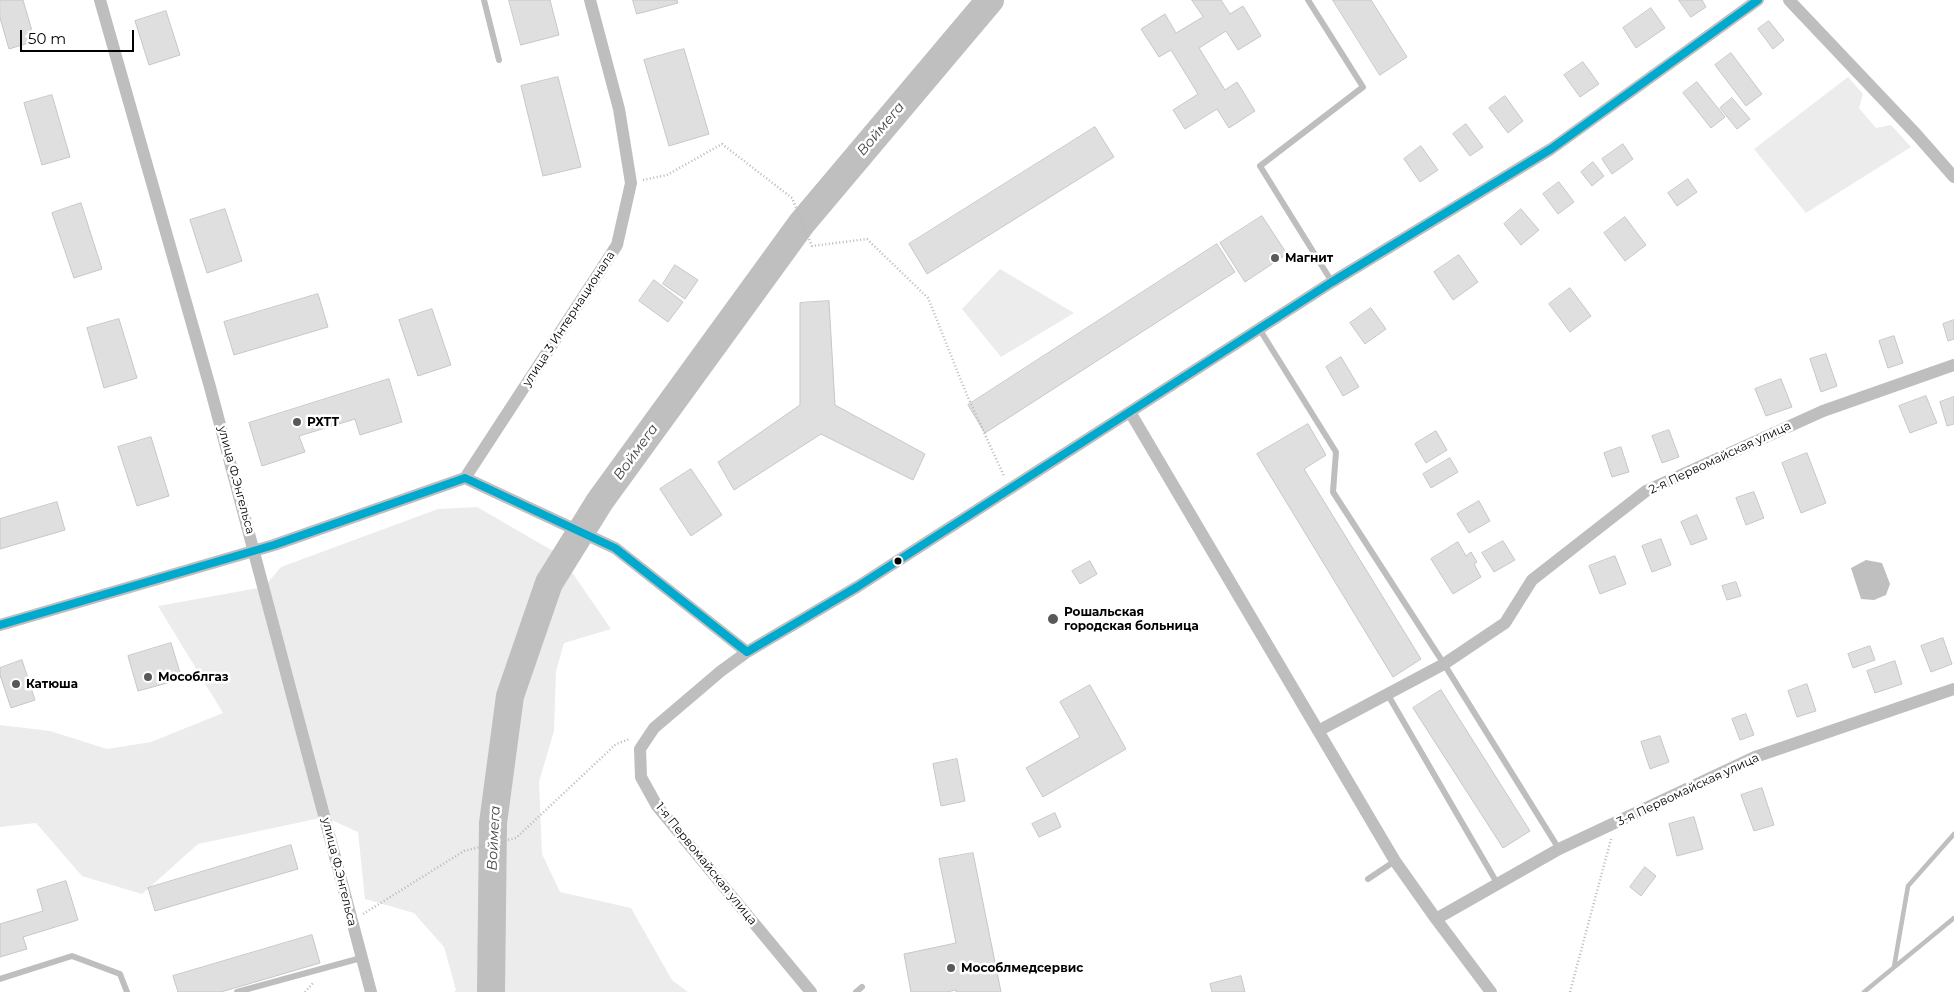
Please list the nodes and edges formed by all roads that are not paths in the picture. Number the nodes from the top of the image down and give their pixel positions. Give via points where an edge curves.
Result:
1 (100, 0) edge
2 (484, 0) edge
3 (590, 0) edge
4 (1308, 0) edge
5 (1758, 0) edge
6 (1789, 0) edge
7 (499, 60) dead end
8 (1954, 177) edge
9 (1332, 282) junction
10 (1260, 330) junction
11 (1954, 365) edge
12 (1130, 412) junction
13 (465, 478) junction
14 (255, 551) junction
15 (0, 625) edge
16 (747, 652) junction
17 (1444, 664) junction
18 (1954, 689) edge
19 (1388, 695) junction
20 (1318, 732) junction
21 (1559, 849) junction
22 (1395, 861) junction
23 (1368, 879) dead end
24 (1497, 883) junction
25 (1436, 919) junction
26 (361, 958) junction
27 (0, 979) edge
28 (862, 987) dead end
29 (126, 992) edge
30 (237, 992) edge
31 (371, 992) edge
32 (811, 992) edge
33 (856, 992) edge
34 (1491, 992) edge

1 - 14 street, улица Ф.Энгельса
2 - 7 lane
3 - 13 street, улица 3 Интернационала via 619,109 631,183 617,246
4 - 9 lane via 1363,87 1260,166
5 - 9 street, 1-я Первомайская улица via 1551,149
6 - 8 street
9 - 10 street, 1-я Первомайская улица
10 - 12 street, 1-я Первомайская улица
10 - 17 lane via 1336,452 1333,492
11 - 17 street, 2-я Первомайская улица via 1823,411 1646,491 1532,580 1505,623
12 - 16 street, 1-я Первомайская улица via 857,587
12 - 20 street
13 - 14 street
13 - 16 street via 615,548
14 - 15 street
14 - 26 street, улица Ф.Энгельса
16 - 32 street, 1-я Первомайская улица via 654,728 640,749 642,777 657,806
17 - 19 street, 2-я Первомайская улица
17 - 21 lane
18 - 21 street, 3-я Первомайская улица via 1755,757
19 - 20 street, 2-я Первомайская улица
19 - 24 lane
20 - 22 street
21 - 24 street, 3-я Первомайская улица
22 - 23 lane
22 - 25 street
24 - 25 street, 3-я Первомайская улица
25 - 34 street
26 - 30 lane
26 - 31 street, улица Ф.Энгельса
27 - 29 lane via 72,956 120,974
28 - 33 lane

